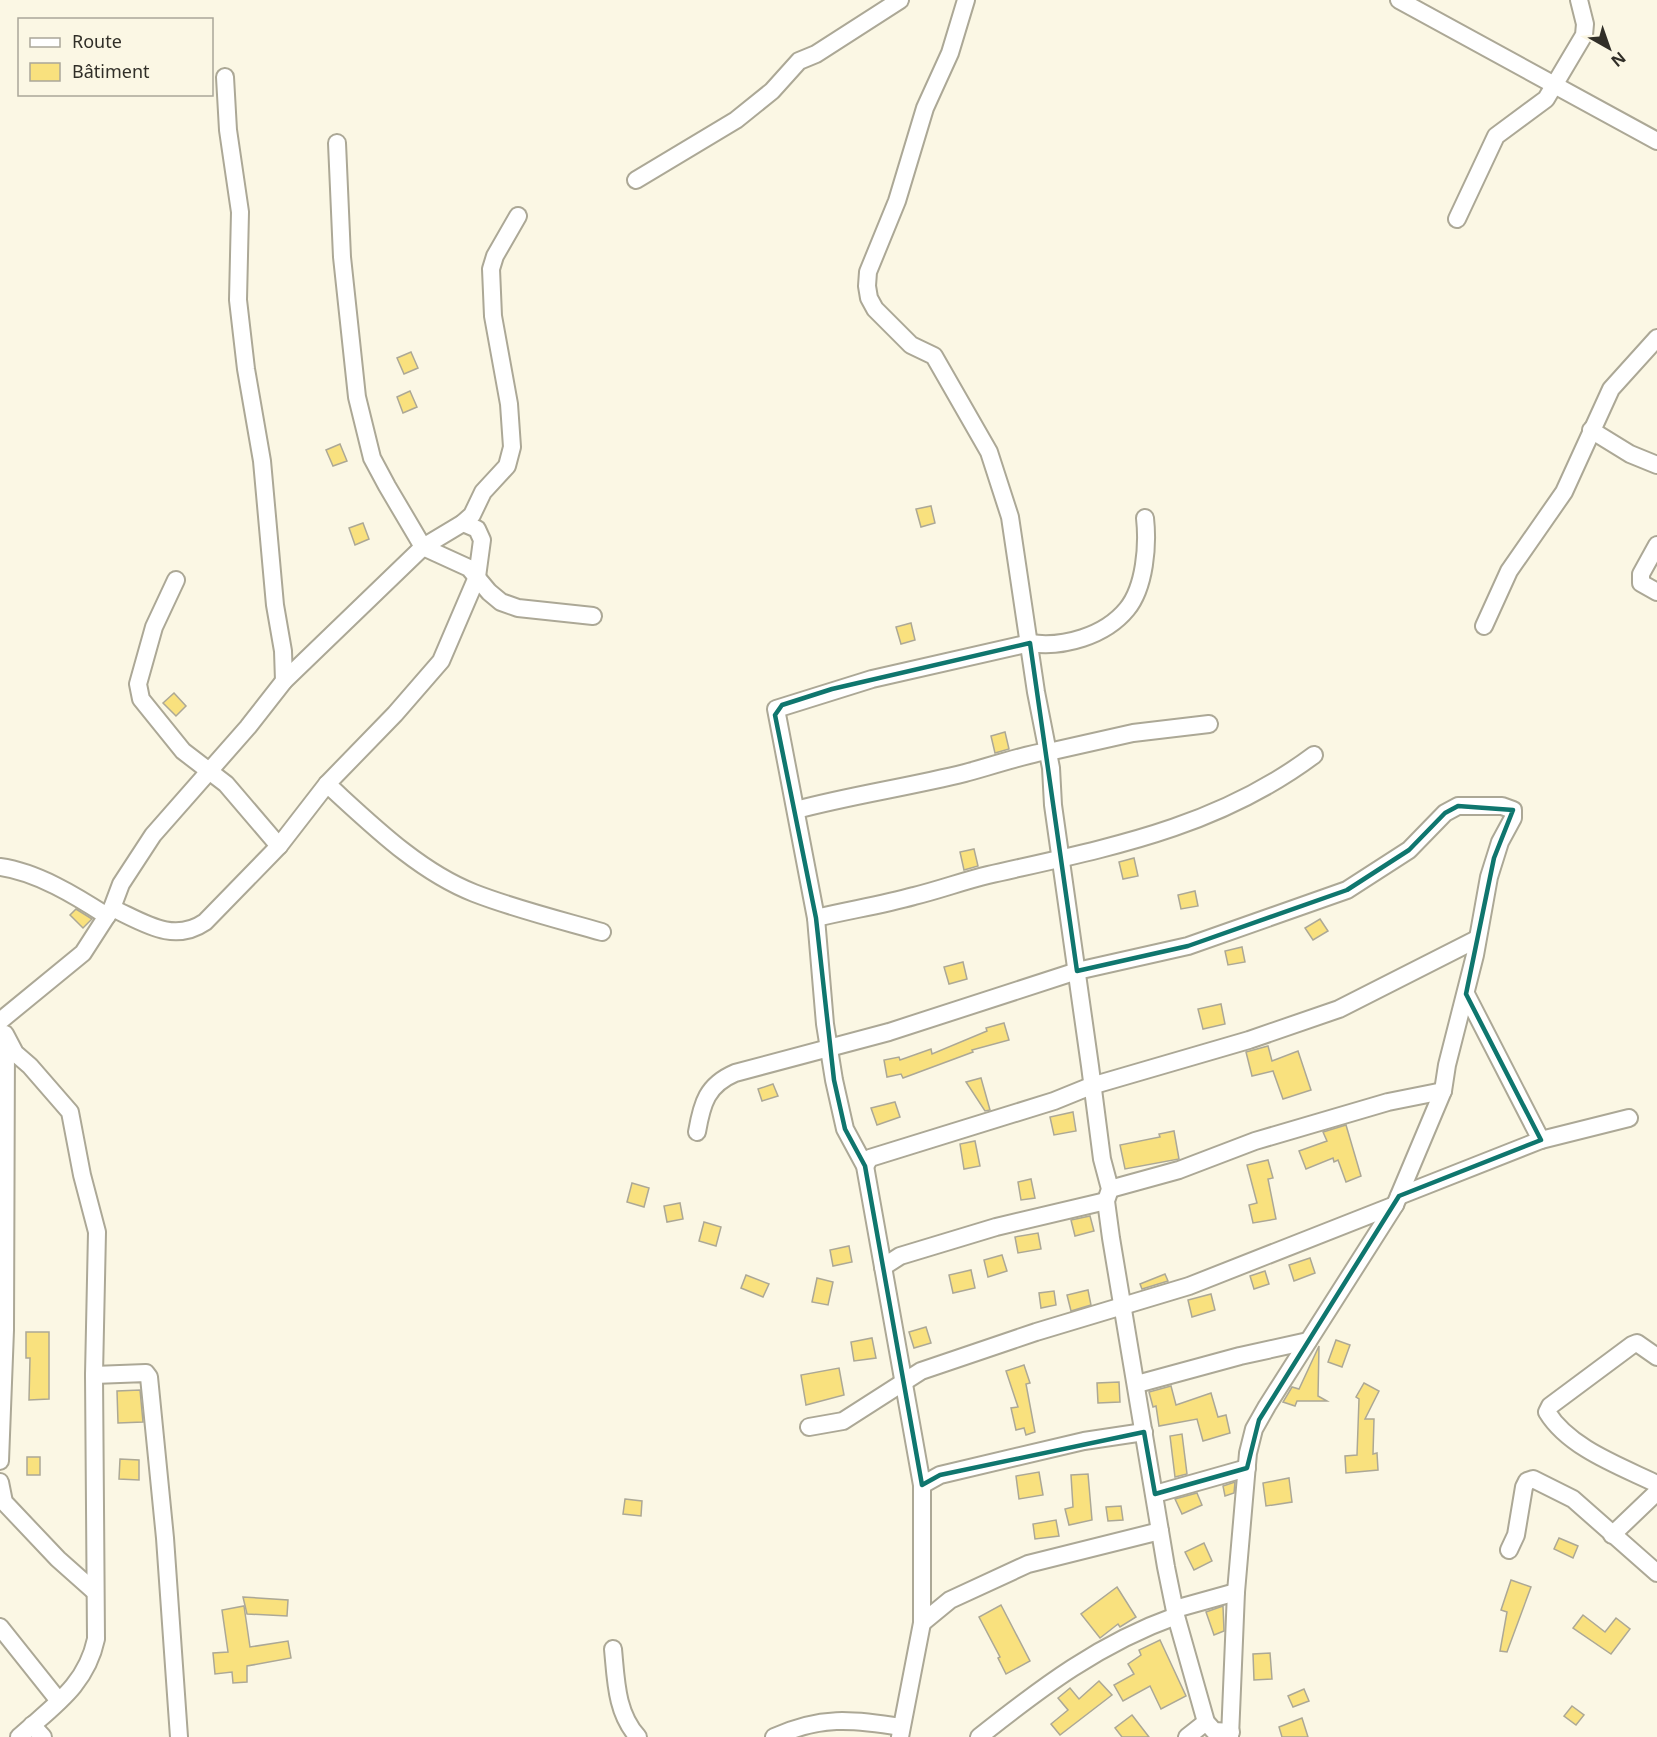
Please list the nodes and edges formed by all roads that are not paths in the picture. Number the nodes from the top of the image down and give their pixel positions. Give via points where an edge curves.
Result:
1 (900, 0) edge
2 (966, 0) edge
3 (1399, 0) edge
4 (1579, 0) edge
5 (225, 77) dead end
6 (1556, 84) junction
7 (1656, 138) edge
8 (337, 143) dead end
9 (636, 180) dead end
10 (518, 216) dead end
11 (1457, 219) dead end
12 (1657, 338) edge
13 (1591, 430) junction
14 (1657, 465) edge
15 (1145, 518) dead end
16 (464, 523) junction
17 (1657, 545) edge
18 (423, 547) junction
19 (477, 577) junction
20 (176, 580) dead end
21 (1657, 591) edge
22 (593, 616) dead end
23 (1484, 626) dead end
24 (1030, 643) junction
25 (284, 681) junction
26 (1209, 724) dead end
27 (1047, 750) junction
28 (1314, 755) dead end
29 (208, 770) junction
30 (327, 784) junction
31 (796, 810) junction
32 (279, 846) junction
33 (1062, 858) junction
34 (0, 867) edge
35 (110, 912) junction
36 (816, 918) junction
37 (602, 932) dead end
38 (1477, 939) junction
39 (1077, 971) junction
40 (1466, 994) junction
41 (2, 1027) edge
42 (828, 1047) junction
43 (1091, 1086) junction
44 (1443, 1091) junction
45 (1629, 1118) dead end
46 (697, 1132) dead end
47 (1541, 1140) junction
48 (2, 1141) edge
49 (865, 1166) junction
50 (1108, 1195) junction
51 (1397, 1200) junction
52 (884, 1267) junction
53 (2, 1287) edge
54 (1122, 1308) junction
55 (1308, 1341) junction
56 (1657, 1357) edge
57 (94, 1375) junction
58 (905, 1383) junction
59 (1137, 1384) junction
60 (810, 1427) dead end
61 (1144, 1432) junction
62 (0, 1461) edge
63 (1247, 1468) junction
64 (0, 1482) edge
65 (1657, 1484) edge
66 (922, 1485) junction
67 (1657, 1492) edge
68 (1155, 1494) junction
69 (1160, 1531) junction
70 (1612, 1535) junction
71 (1509, 1551) dead end
72 (1657, 1573) edge
73 (94, 1591) junction
74 (1236, 1592) junction
75 (1175, 1612) junction
76 (922, 1623) junction
77 (0, 1628) edge
78 (613, 1649) dead end
79 (59, 1701) junction
80 (1206, 1722) junction
81 (38, 1731) edge
82 (900, 1732) edge
83 (1230, 1735) edge
84 (19, 1737) edge
85 (179, 1737) edge
86 (638, 1737) edge
87 (774, 1737) edge
88 (979, 1737) edge
89 (1187, 1737) edge

1 - 9 street via 799,61 772,91 736,120
2 - 24 street via 950,53 925,108 897,201 868,272 867,286 875,309 911,345 934,356 989,452 1010,517
3 - 6 street
4 - 6 street via 1584,35
5 - 25 street via 240,212 238,300 262,461
6 - 7 street
6 - 11 street via 1546,99 1496,136
8 - 18 street via 342,258 358,405 372,458
10 - 16 street via 491,269 493,316 509,404 511,455
12 - 13 street via 1611,389
13 - 14 street
13 - 23 street via 1564,492 1509,571
15 - 24 street via 1140,581 1127,610 1072,642 1049,646
16 - 18 street
16 - 19 street via 477,529 482,540
17 - 21 street via 1641,574 1641,583
18 - 19 street via 456,560
18 - 25 street
19 - 22 street via 501,602 518,608
19 - 30 street via 441,661
20 - 29 street via 154,627 138,684 141,699 170,736
24 - 27 street
24 - 31 street via 852,684 776,709
25 - 29 street
26 - 27 street
27 - 31 street via 950,777 851,795
27 - 33 street
28 - 33 street via 1285,777 1224,810 1156,834
29 - 32 street via 226,784
29 - 35 street via 141,851
30 - 32 street
30 - 37 street via 393,842 446,879 473,893
31 - 36 street
32 - 35 street via 193,930 167,932
33 - 36 street
33 - 39 street
34 - 35 street via 27,874
35 - 41 street via 83,953
36 - 42 street
38 - 39 street via 1494,858 1513,818 1513,810 1508,807 1458,806 1445,813 1409,850 1347,890 1188,945
38 - 40 street
38 - 43 street via 1339,1009 1160,1068
39 - 42 street via 889,1032
39 - 43 street
40 - 44 street
40 - 47 street
41 - 48 street via 7,1070
41 - 57 street via 15,1053 70,1112 74,1127 81,1175 97,1232
42 - 46 street via 735,1073 718,1082 708,1092
42 - 49 street via 845,1129
43 - 49 street via 870,1158
43 - 50 street
44 - 50 street via 1378,1105 1256,1141
44 - 51 street
45 - 47 street
47 - 51 street
48 - 53 street
49 - 52 street
50 - 52 street via 900,1256
50 - 54 street
51 - 54 street via 1221,1275
51 - 55 street
52 - 58 street
53 - 62 street via 4,1420
54 - 58 street via 931,1367
54 - 59 street
55 - 59 street
55 - 63 street via 1254,1429
56 - 65 street via 1637,1343 1632,1345 1547,1412 1579,1443
57 - 73 street
57 - 85 street via 146,1372 148,1377 166,1549
58 - 60 street via 843,1421
58 - 66 street
59 - 61 street
61 - 66 street via 1084,1441 940,1475
61 - 68 street
63 - 68 street
63 - 74 street
64 - 73 street via 4,1502
66 - 76 street
67 - 70 street
68 - 69 street
69 - 75 street
69 - 76 street via 1028,1564 950,1600
70 - 71 street via 1573,1499 1533,1479 1524,1487 1516,1535
70 - 72 street
73 - 79 street via 96,1639 92,1658 82,1677
74 - 75 street
74 - 83 street
75 - 80 street
75 - 88 street via 1092,1654
76 - 82 street
77 - 79 street
78 - 86 street via 621,1710
79 - 81 street
80 - 83 street via 1214,1731
80 - 89 street
81 - 84 street
82 - 87 street via 838,1719 801,1725

